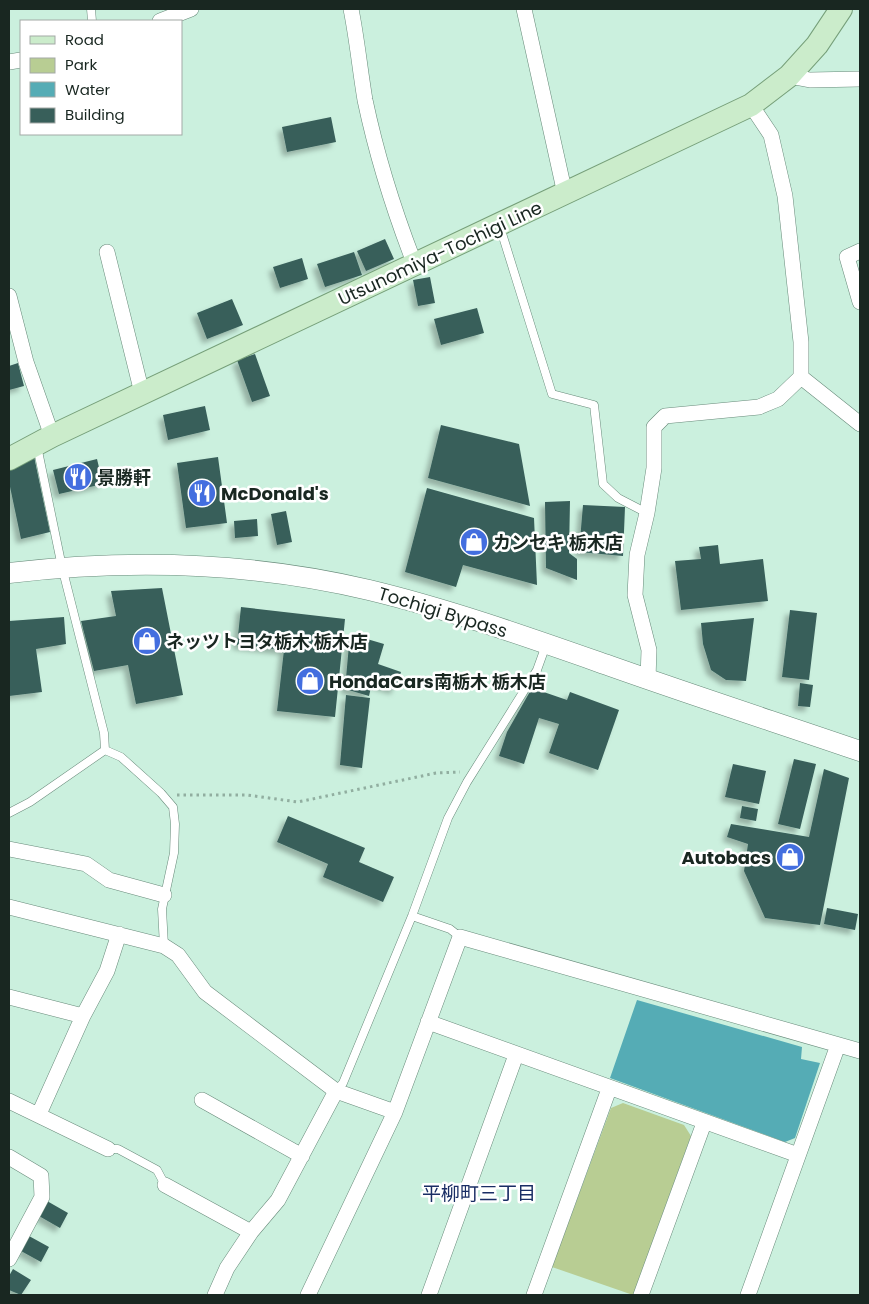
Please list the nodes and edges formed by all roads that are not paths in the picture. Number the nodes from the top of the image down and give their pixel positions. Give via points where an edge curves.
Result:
1 (191, 9) edge
2 (351, 9) edge
3 (524, 9) edge
4 (841, 9) edge
5 (163, 20) edge
6 (789, 76) junction
7 (860, 79) edge
8 (751, 105) junction
9 (565, 194) junction
10 (500, 225) junction
11 (860, 251) edge
12 (107, 252) dead end
13 (415, 265) junction
14 (9, 296) edge
15 (860, 302) edge
16 (801, 377) junction
17 (142, 393) junction
18 (860, 424) edge
19 (44, 440) junction
20 (9, 459) edge
21 (647, 513) junction
22 (62, 567) junction
23 (9, 573) edge
24 (546, 644) junction
25 (648, 679) junction
26 (105, 750) junction
27 (860, 751) edge
28 (9, 813) edge
29 (9, 849) edge
30 (164, 895) junction
31 (9, 907) edge
32 (412, 916) junction
33 (119, 934) junction
34 (460, 937) junction
35 (164, 946) junction
36 (9, 997) edge
37 (84, 1016) junction
38 (428, 1022) junction
39 (838, 1045) junction
40 (860, 1051) edge
41 (516, 1055) junction
42 (609, 1089) junction
43 (336, 1091) junction
44 (202, 1100) dead end
45 (10, 1103) edge
46 (395, 1112) junction
47 (39, 1114) junction
48 (704, 1123) junction
49 (108, 1148) joint
50 (302, 1156) junction
51 (798, 1156) junction
52 (9, 1157) edge
53 (165, 1185) joint
54 (251, 1232) junction
55 (9, 1259) edge
56 (215, 1295) edge
57 (308, 1295) edge
58 (428, 1295) edge
59 (534, 1295) edge
60 (640, 1295) edge
61 (748, 1295) edge

1 - 5 street
2 - 13 street via 365,99 390,199
3 - 9 street
4 - 6 main road, Utsunomiya-Tochigi Line via 817,45
6 - 7 street via 810,80
6 - 8 main road, Utsunomiya-Tochigi Line
8 - 9 main road, Utsunomiya-Tochigi Line
8 - 16 street via 771,135 785,196 802,342
9 - 10 main road, Utsunomiya-Tochigi Line
10 - 13 main road, Utsunomiya-Tochigi Line
10 - 21 lane via 552,394 594,405 603,484 618,498
11 - 15 street via 847,257
12 - 17 street
13 - 17 main road, Utsunomiya-Tochigi Line
14 - 19 street
16 - 18 street
16 - 21 street via 778,399 759,407 665,416 654,427 654,468
17 - 19 main road, Utsunomiya-Tochigi Line
19 - 20 main road, Utsunomiya-Tochigi Line
19 - 22 lane
21 - 25 street via 637,555 635,595 649,650
22 - 23 main road, Tochigi Bypass
22 - 24 main road, Tochigi Bypass via 186,564 302,578 386,594
22 - 26 lane via 104,733
24 - 25 main road, Tochigi Bypass
24 - 32 lane via 537,670 473,773 440,838
25 - 27 main road, Tochigi Bypass
26 - 28 lane
26 - 30 lane via 121,758 164,796 172,808 174,853
29 - 30 street via 86,864 109,880
30 - 35 lane
31 - 33 street
32 - 34 lane via 450,929
32 - 43 lane via 343,1083
33 - 35 street
33 - 37 street via 107,971
34 - 38 street
34 - 39 street
35 - 43 street via 178,955 205,992
36 - 37 street
37 - 47 street
38 - 41 street
38 - 46 street
39 - 40 street
39 - 51 street
41 - 42 street
41 - 58 street
42 - 48 street
42 - 59 street
43 - 46 street
43 - 50 street
44 - 50 street
45 - 47 street
46 - 57 street
47 - 49 street
48 - 51 street
48 - 60 street
49 - 53 lane via 118,1149 157,1170
50 - 54 street via 278,1200
51 - 61 street
52 - 55 street via 41,1176 42,1197
53 - 54 street
54 - 56 street via 227,1268

